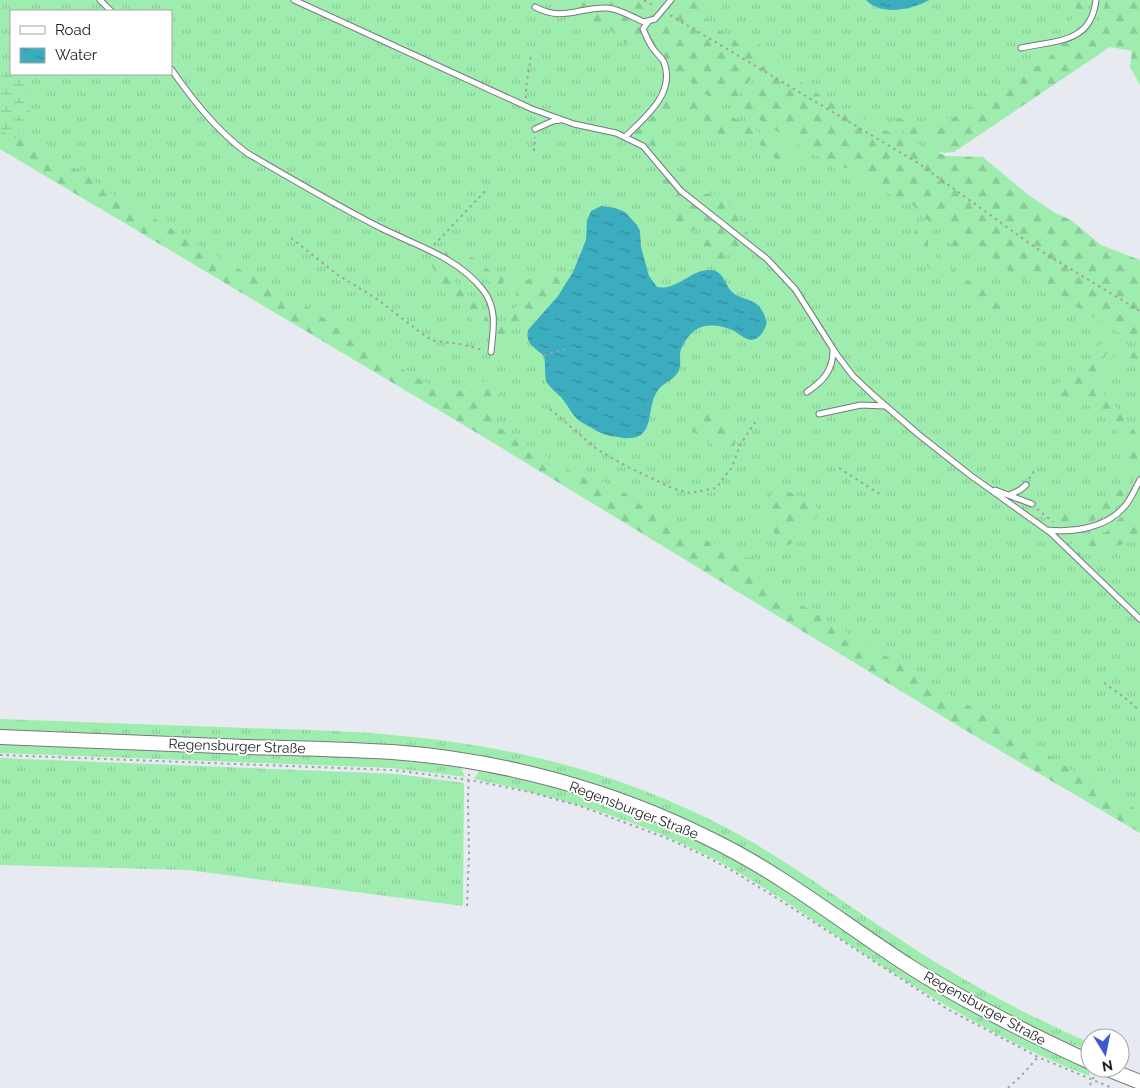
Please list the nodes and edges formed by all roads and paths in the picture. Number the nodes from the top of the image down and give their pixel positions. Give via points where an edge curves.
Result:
1 (100, 0) edge
2 (294, 0) edge
3 (644, 0) edge
4 (671, 0) edge
5 (1096, 0) edge
6 (534, 7) dead end
7 (110, 10) edge
8 (661, 10) dead end
9 (670, 15) dead end
10 (648, 22) junction
11 (1021, 48) dead end
12 (172, 70) edge
13 (563, 120) junction
14 (535, 129) dead end
15 (624, 137) junction
16 (488, 188) dead end
17 (291, 238) dead end
18 (430, 250) junction
19 (1140, 311) edge
20 (566, 349) dead end
21 (833, 349) junction
22 (491, 352) joint
23 (544, 355) dead end
24 (807, 392) dead end
25 (885, 406) junction
26 (550, 409) dead end
27 (820, 414) dead end
28 (758, 418) dead end
29 (839, 468) dead end
30 (1140, 480) edge
31 (1026, 485) dead end
32 (989, 488) junction
33 (881, 495) dead end
34 (1008, 495) junction
35 (1032, 504) dead end
36 (1047, 530) junction
37 (1140, 619) edge
38 (1104, 683) dead end
39 (1140, 711) edge
40 (0, 737) edge
41 (0, 755) edge
42 (468, 784) dead end
43 (467, 906) dead end
44 (1038, 1057) junction
45 (1080, 1058) edge
46 (1092, 1080) junction
47 (1090, 1084) dead end
48 (1008, 1088) edge
49 (1112, 1088) edge

1 - 7 lane
2 - 13 lane via 496,93
3 - 8 path
4 - 10 lane via 655,19
5 - 11 lane via 1091,20 1078,34
6 - 10 lane via 551,14 607,8
9 - 19 path via 918,163 1036,248
10 - 15 lane via 643,29 651,46 664,61 665,87 655,106
12 - 18 lane via 208,118 247,153 384,229
13 - 14 lane
13 - 15 lane
15 - 21 lane via 643,146 681,190 767,259 795,289
16 - 18 path
17 - 22 path via 338,276 377,299 425,336 435,341
18 - 22 lane via 465,273 483,290 494,315
20 - 23 path
21 - 24 lane via 833,360 826,378
21 - 25 lane via 854,376
25 - 27 lane via 861,405
25 - 32 lane
26 - 28 path via 598,450 690,493 716,488 732,467 740,445
29 - 33 path
30 - 36 lane via 1126,506 1102,522 1082,529
31 - 34 lane
32 - 34 lane
32 - 36 lane
34 - 35 lane
36 - 37 lane
38 - 39 path
40 - 45 street, Regensburger Straße via 393,752 471,762 570,785 648,812 713,840 770,873 909,966 1030,1035
41 - 44 path via 393,770 469,780 556,799 669,839 733,871 949,1010
42 - 43 path
44 - 46 path
44 - 48 path
46 - 47 path
46 - 49 path

